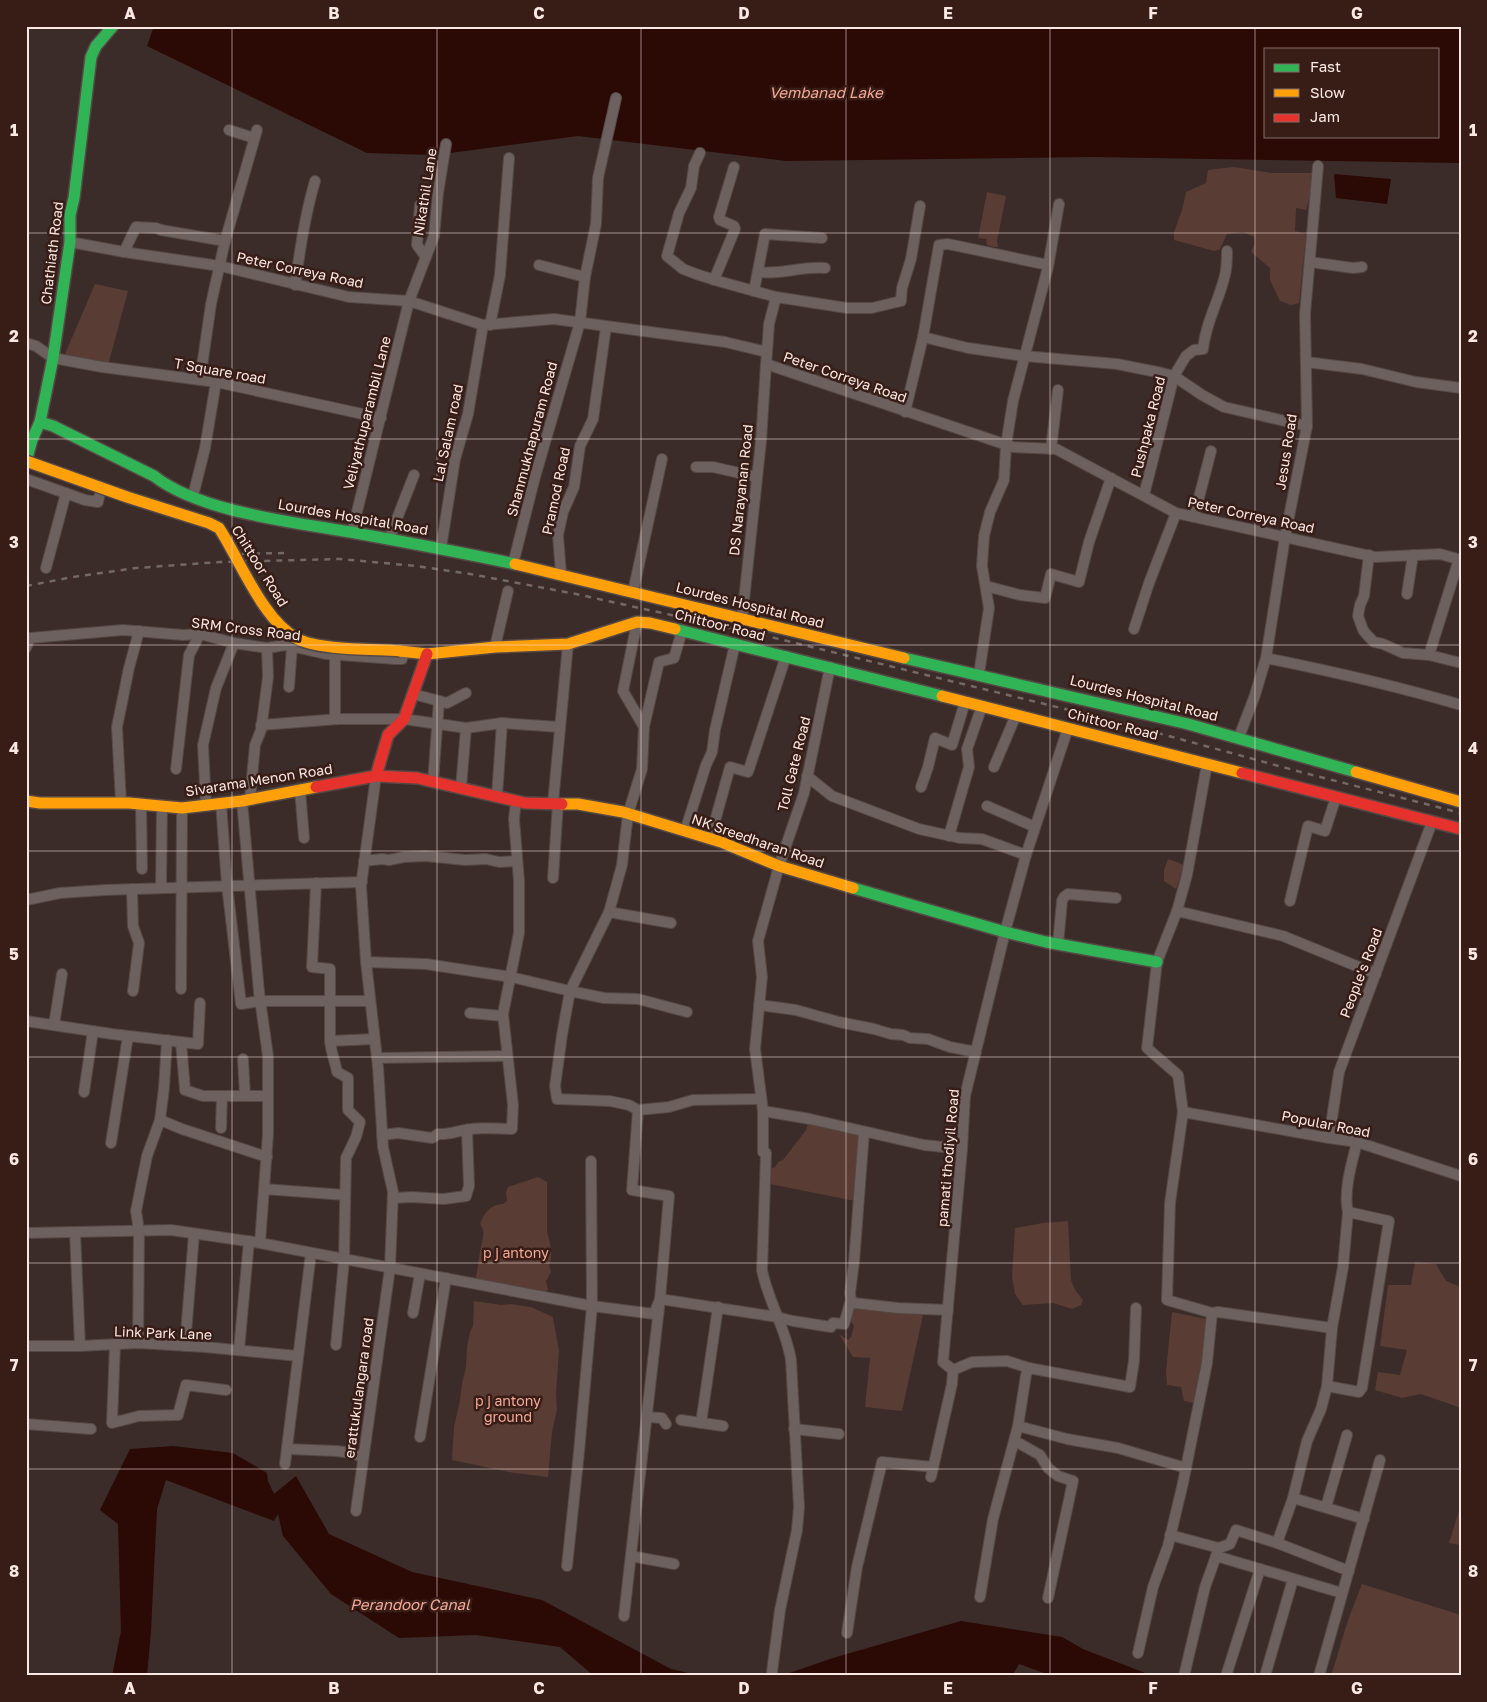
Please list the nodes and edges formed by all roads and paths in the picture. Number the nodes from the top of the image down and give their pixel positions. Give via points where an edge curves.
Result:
1 (113, 26) edge
2 (616, 98) dead end
3 (229, 130) dead end
4 (446, 144) dead end
5 (700, 153) dead end
6 (509, 158) dead end
7 (1318, 166) dead end
8 (734, 167) dead end
9 (315, 182) dead end
10 (1059, 204) dead end
11 (420, 205) dead end
12 (920, 206) dead end
13 (822, 238) dead end
14 (225, 241) junction
15 (70, 242) junction
16 (1228, 251) dead end
17 (124, 252) junction
18 (426, 257) junction
19 (1310, 262) junction
20 (539, 265) dead end
21 (1048, 265) junction
22 (220, 266) junction
23 (1362, 267) dead end
24 (825, 268) dead end
25 (758, 272) junction
26 (585, 277) junction
27 (714, 280) junction
28 (295, 285) junction
29 (754, 291) junction
30 (776, 297) junction
31 (409, 301) junction
32 (580, 322) junction
33 (486, 325) junction
34 (606, 327) junction
35 (923, 337) junction
36 (26, 342) edge
37 (767, 352) junction
38 (1024, 356) junction
39 (53, 358) junction
40 (1306, 362) junction
41 (766, 364) junction
42 (1174, 376) junction
43 (200, 380) junction
44 (216, 382) junction
45 (1461, 388) edge
46 (1058, 390) dead end
47 (905, 412) junction
48 (381, 418) junction
49 (40, 422) junction
50 (1307, 426) junction
51 (29, 438) edge
52 (1006, 445) junction
53 (1051, 449) junction
54 (1211, 451) dead end
55 (662, 459) dead end
56 (26, 461) edge
57 (696, 467) dead end
58 (414, 475) dead end
59 (757, 477) junction
60 (1111, 478) junction
61 (26, 479) edge
62 (66, 493) junction
63 (194, 496) junction
64 (1144, 496) junction
65 (99, 497) dead end
66 (1176, 513) junction
67 (1194, 517) junction
68 (352, 532) junction
69 (1285, 537) junction
70 (389, 539) junction
71 (441, 548) junction
72 (1369, 555) junction
73 (1413, 555) junction
74 (1460, 560) edge
75 (513, 564) junction
76 (46, 568) dead end
77 (561, 574) junction
78 (986, 586) junction
79 (508, 591) dead end
80 (633, 592) junction
81 (1407, 594) dead end
82 (742, 619) junction
83 (637, 622) junction
84 (1134, 629) dead end
85 (138, 631) junction
86 (682, 631) junction
87 (200, 634) junction
88 (28, 640) edge
89 (234, 643) junction
90 (568, 644) junction
91 (736, 644) junction
92 (292, 647) junction
93 (495, 647) junction
94 (266, 648) junction
95 (402, 651) junction
96 (427, 654) junction
97 (335, 655) junction
98 (1429, 655) junction
99 (786, 656) junction
100 (1266, 658) junction
101 (1461, 663) edge
102 (830, 667) junction
103 (979, 674) junction
104 (289, 687) dead end
105 (466, 692) dead end
106 (413, 694) junction
107 (439, 701) junction
108 (965, 702) junction
109 (1461, 705) edge
110 (982, 706) junction
111 (1016, 715) junction
112 (335, 719) junction
113 (404, 719) junction
114 (502, 723) junction
115 (438, 724) junction
116 (261, 725) junction
117 (559, 727) junction
118 (644, 727) junction
119 (466, 728) junction
120 (1068, 728) junction
121 (1239, 737) junction
122 (1207, 764) junction
123 (994, 767) dead end
124 (176, 769) dead end
125 (376, 776) junction
126 (807, 776) junction
127 (434, 782) junction
128 (921, 786) dead end
129 (461, 788) junction
130 (300, 790) junction
131 (497, 796) junction
132 (1336, 797) junction
133 (246, 800) junction
134 (1460, 800) edge
135 (26, 801) edge
136 (516, 801) junction
137 (121, 803) junction
138 (221, 803) junction
139 (555, 803) junction
140 (141, 804) junction
141 (206, 805) junction
142 (162, 806) junction
143 (987, 806) dead end
144 (182, 808) junction
145 (628, 814) junction
146 (1432, 822) junction
147 (1035, 827) junction
148 (1461, 829) edge
149 (685, 831) junction
150 (949, 836) junction
151 (304, 838) dead end
152 (710, 839) junction
153 (1026, 855) junction
154 (364, 861) junction
155 (517, 861) junction
156 (779, 866) junction
157 (142, 869) dead end
158 (553, 878) dead end
159 (316, 882) junction
160 (362, 882) junction
161 (250, 884) junction
162 (227, 885) junction
163 (161, 888) junction
164 (182, 888) junction
165 (132, 889) junction
166 (1116, 898) dead end
167 (26, 900) edge
168 (1290, 901) dead end
169 (1177, 911) junction
170 (609, 912) junction
171 (671, 923) dead end
172 (1005, 932) junction
173 (1058, 944) junction
174 (366, 962) junction
175 (1157, 962) junction
176 (62, 974) dead end
177 (1376, 974) junction
178 (511, 977) junction
179 (181, 989) dead end
180 (133, 991) dead end
181 (570, 992) junction
182 (260, 1001) junction
183 (329, 1001) junction
184 (370, 1001) junction
185 (200, 1003) dead end
186 (759, 1005) junction
187 (687, 1012) dead end
188 (470, 1013) dead end
189 (503, 1016) junction
190 (26, 1021) edge
191 (54, 1025) junction
192 (93, 1031) junction
193 (128, 1036) junction
194 (374, 1039) junction
195 (167, 1040) junction
196 (330, 1041) junction
197 (181, 1042) junction
198 (976, 1052) junction
199 (507, 1056) junction
200 (376, 1058) junction
201 (243, 1059) dead end
202 (84, 1092) dead end
203 (222, 1096) junction
204 (245, 1096) junction
205 (268, 1096) junction
206 (761, 1099) junction
207 (638, 1110) junction
208 (763, 1111) junction
209 (1183, 1112) junction
210 (160, 1120) junction
211 (221, 1128) dead end
212 (467, 1130) junction
213 (864, 1132) junction
214 (382, 1135) junction
215 (1328, 1138) junction
216 (1357, 1142) junction
217 (111, 1143) dead end
218 (962, 1150) junction
219 (267, 1157) junction
220 (591, 1161) dead end
221 (1461, 1176) edge
222 (264, 1189) junction
223 (345, 1195) junction
224 (393, 1198) junction
225 (1348, 1212) junction
226 (139, 1231) junction
227 (75, 1232) junction
228 (26, 1233) edge
229 (194, 1234) junction
230 (254, 1242) junction
231 (311, 1253) junction
232 (344, 1260) junction
233 (390, 1268) junction
234 (420, 1274) junction
235 (446, 1278) junction
236 (660, 1299) junction
237 (851, 1300) junction
238 (592, 1306) junction
239 (718, 1307) junction
240 (1136, 1308) dead end
241 (948, 1310) junction
242 (413, 1313) dead end
243 (1212, 1313) junction
244 (777, 1317) junction
245 (1332, 1328) junction
246 (138, 1343) junction
247 (115, 1344) junction
248 (336, 1345) dead end
249 (26, 1346) edge
250 (80, 1346) junction
251 (185, 1346) junction
252 (239, 1350) junction
253 (298, 1356) junction
254 (1029, 1368) junction
255 (953, 1370) junction
256 (1327, 1386) junction
257 (226, 1390) dead end
258 (647, 1417) junction
259 (681, 1420) dead end
260 (701, 1423) junction
261 (26, 1424) edge
262 (666, 1424) dead end
263 (723, 1426) dead end
264 (1018, 1426) junction
265 (91, 1429) dead end
266 (794, 1429) junction
267 (839, 1434) dead end
268 (1347, 1435) dead end
269 (420, 1437) dead end
270 (1015, 1440) junction
271 (286, 1449) junction
272 (363, 1458) junction
273 (1380, 1460) dead end
274 (284, 1464) dead end
275 (1186, 1468) junction
276 (1292, 1498) junction
277 (1326, 1507) junction
278 (356, 1512) dead end
279 (1364, 1519) junction
280 (1170, 1535) junction
281 (1277, 1543) junction
282 (1217, 1552) junction
283 (631, 1556) junction
284 (674, 1564) dead end
285 (566, 1566) dead end
286 (1260, 1568) junction
287 (1349, 1571) junction
288 (1293, 1580) junction
289 (1342, 1592) junction
290 (980, 1597) dead end
291 (1048, 1598) dead end
292 (624, 1616) dead end
293 (847, 1633) dead end
294 (1138, 1654) dead end
295 (772, 1672) dead end
296 (1184, 1676) edge
297 (1226, 1676) edge
298 (1265, 1676) edge
299 (1318, 1676) edge

1 - 15 street, Chathiath Road via 96,46 91,58 70,216
2 - 26 street, Shanmukhapuram Road via 598,178 596,224
3 - 14 street via 256,134
4 - 18 street, Nikathil Lane via 434,236
5 - 27 street via 667,256 683,269
6 - 33 street, Lal Salam road via 500,275
7 - 19 street, Jesus Road
8 - 27 street via 719,217 735,229
9 - 28 street
10 - 21 street
11 - 18 street via 417,245
12 - 30 street via 901,301 872,308 847,308
13 - 25 street via 765,234
14 - 17 street via 136,227
14 - 22 street
15 - 17 street, Peter Correya Road
15 - 39 street, Chathiath Road
16 - 42 street, Pushpaka Road via 1226,273 1209,320 1203,350 1194,350 1186,356
17 - 22 street, Peter Correya Road
18 - 31 street, Nikathil Lane
19 - 23 street
19 - 40 street, Jesus Road via 1305,314
20 - 26 street
21 - 35 street via 948,244 939,245
21 - 38 street
22 - 28 street, Peter Correya Road
22 - 43 street
24 - 25 street
25 - 29 street
26 - 32 street, Shanmukhapuram Road
27 - 29 street
28 - 31 street, Peter Correya Road via 349,297
29 - 30 street
30 - 37 street via 769,324
31 - 33 street, Peter Correya Road
31 - 48 street, Veliyathuparambil Lane
32 - 33 street, Peter Correya Road via 554,319
32 - 34 street, Peter Correya Road
32 - 75 street, Shanmukhapuram Road
33 - 71 street, Lal Salam road via 468,414 455,459
34 - 37 street, Peter Correya Road via 725,342
34 - 77 street, Pramod Road via 593,419 580,446 574,487 563,512 558,535
35 - 38 street
35 - 47 street
36 - 39 street
37 - 41 street, Peter Correya Road
38 - 42 street via 1117,364
38 - 52 street via 1012,401
39 - 43 street, T Square road
39 - 49 street, Chathiath Road
40 - 45 street
40 - 50 street, Jesus Road
41 - 47 street, Peter Correya Road
41 - 59 street, DS Narayanan Road
42 - 50 street via 1224,407
42 - 64 street, Pushpaka Road
43 - 44 street, T Square road
44 - 48 street, T Square road
44 - 63 street
46 - 53 street
47 - 52 street, Peter Correya Road
48 - 68 street, Veliyathuparambil Lane
49 - 51 street, Chathiath Road
49 - 63 street, Lourdes Hospital Road
50 - 69 street, Jesus Road
51 - 56 street, Chathiath Road
52 - 53 street, Peter Correya Road
52 - 78 street via 1004,480 984,536 982,566
53 - 60 street, Peter Correya Road
54 - 67 street
55 - 80 street
56 - 95 street, Chittoor Road, bridge via 219,528 258,597 279,624 298,639 318,645
57 - 59 street via 714,467
58 - 70 street
59 - 82 street, DS Narayanan Road
60 - 64 street, Peter Correya Road
60 - 78 street via 1089,542 1080,582 1051,574 1045,598
61 - 62 street
62 - 65 street via 92,502 98,502
62 - 76 street
63 - 68 street, Lourdes Hospital Road via 254,515
64 - 66 street, Peter Correya Road
66 - 67 street, Peter Correya Road
66 - 84 street
67 - 69 street, Peter Correya Road
68 - 70 street, Lourdes Hospital Road
69 - 72 street, Peter Correya Road
69 - 100 street, Jesus Road
70 - 71 street, Lourdes Hospital Road
71 - 75 street, Lourdes Hospital Road
72 - 73 street, Peter Correya Road
72 - 98 street via 1358,616 1363,630 1374,642 1402,653
73 - 74 street, Peter Correya Road via 1440,554
73 - 81 street
74 - 98 street
75 - 77 street, Lourdes Hospital Road
77 - 80 street, Lourdes Hospital Road
78 - 103 street via 989,608
79 - 93 street
80 - 82 street, Lourdes Hospital Road
82 - 103 street, Lourdes Hospital Road
83 - 86 street, Chittoor Road
83 - 90 street, Chittoor Road
83 - 118 street via 623,691
85 - 87 street, SRM Cross Road
85 - 88 street, SRM Cross Road
85 - 137 street via 117,727
86 - 91 street, Chittoor Road
86 - 118 street via 674,658 659,662
87 - 89 street, SRM Cross Road
87 - 124 street via 189,655
89 - 94 street, SRM Cross Road
89 - 141 street via 216,688 203,745
90 - 93 street, Chittoor Road
90 - 117 street
91 - 99 street, Chittoor Road
91 - 149 street via 712,752
92 - 94 street, SRM Cross Road
92 - 97 street, SRM Cross Road
92 - 104 street
93 - 96 street, Chittoor Road
94 - 116 street via 268,678
95 - 96 street, Chittoor Road
95 - 97 street, SRM Cross Road via 402,659
96 - 106 street
97 - 112 street
98 - 101 street
99 - 102 street, Chittoor Road
99 - 152 street via 748,772 730,767
100 - 109 street
100 - 121 street, Jesus Road via 1256,695
102 - 108 street, Chittoor Road
102 - 126 street, Toll Gate Road
103 - 121 street, Lourdes Hospital Road
105 - 107 street via 447,703
106 - 107 street
106 - 113 street
107 - 115 street
108 - 110 street, Chittoor Road
108 - 128 street via 952,745 935,738
110 - 111 street, Chittoor Road
110 - 150 street via 967,749 969,767
111 - 120 street, Chittoor Road
111 - 123 street
112 - 113 street
112 - 116 street
113 - 115 street
113 - 125 street via 388,735
114 - 117 street
114 - 119 street
114 - 131 street
115 - 119 street
115 - 127 street
116 - 133 street
117 - 139 street
118 - 145 street via 642,770
119 - 129 street
120 - 122 street, Chittoor Road
120 - 147 street, pamati thodiyil Road
121 - 134 street, Lourdes Hospital Road
122 - 132 street, Chittoor Road
122 - 169 street via 1187,875
125 - 127 street, NK Sreedharan Road
125 - 130 street, Sivarama Menon Road
125 - 154 street, erattukulangara road
126 - 150 street via 832,796 918,829
126 - 156 street, Toll Gate Road
127 - 129 street, NK Sreedharan Road
129 - 131 street, NK Sreedharan Road
130 - 133 street, Sivarama Menon Road
130 - 151 street
131 - 136 street, NK Sreedharan Road
132 - 146 street, Chittoor Road
132 - 168 street via 1325,831 1308,826
133 - 138 street, Sivarama Menon Road
133 - 161 street
135 - 137 street, Sivarama Menon Road
136 - 139 street, NK Sreedharan Road
136 - 155 street
137 - 140 street, Sivarama Menon Road
138 - 141 street, Sivarama Menon Road
138 - 162 street
139 - 145 street, NK Sreedharan Road
139 - 158 street
140 - 142 street, Sivarama Menon Road
140 - 157 street
141 - 144 street, Sivarama Menon Road
142 - 144 street, Sivarama Menon Road
142 - 163 street
143 - 147 street
144 - 164 street
145 - 149 street, NK Sreedharan Road
145 - 170 street via 622,865
146 - 148 street, Chittoor Road
146 - 177 street, People's Road
147 - 153 street, pamati thodiyil Road
149 - 152 street, NK Sreedharan Road
150 - 153 street via 982,840
152 - 156 street, NK Sreedharan Road
153 - 172 street, pamati thodiyil Road
154 - 155 street via 426,856
154 - 160 street, erattukulangara road
155 - 178 street via 519,933
156 - 172 street, NK Sreedharan Road
156 - 186 street, Toll Gate Road via 758,941 762,977
159 - 160 street
159 - 161 street
159 - 183 street via 312,967 330,969
160 - 174 street, erattukulangara road
161 - 162 street
161 - 182 street
162 - 164 street
162 - 182 street via 241,1004
163 - 164 street
163 - 165 street
164 - 179 street
165 - 167 street via 60,893
165 - 180 street via 133,926 139,943
166 - 173 street via 1068,894 1064,897
169 - 175 street
169 - 177 street via 1283,936
170 - 171 street
170 - 181 street
172 - 173 street, NK Sreedharan Road
172 - 198 street, pamati thodiyil Road
173 - 175 street, NK Sreedharan Road
174 - 178 street via 426,964
174 - 184 street, erattukulangara road
175 - 209 street via 1147,1048 1178,1075
176 - 191 street
177 - 215 street, People's Road via 1339,1072
178 - 181 street
178 - 189 street
181 - 187 street via 638,999
181 - 207 street via 555,1086 557,1099 610,1101
182 - 183 street
182 - 205 street via 268,1056
183 - 184 street
183 - 196 street
184 - 194 street, erattukulangara road
185 - 197 street via 198,1044
186 - 198 street via 796,1010
186 - 206 street, Toll Gate Road via 756,1049
188 - 189 street
189 - 199 street
190 - 191 street
191 - 192 street
192 - 193 street
192 - 202 street
193 - 195 street
193 - 217 street
194 - 196 street
194 - 200 street, erattukulangara road
195 - 197 street
195 - 210 street
196 - 223 street via 336,1072 348,1078 348,1110 360,1122 346,1158
197 - 203 street via 185,1090 203,1096
198 - 218 street, pamati thodiyil Road via 965,1096
199 - 200 street
199 - 212 street via 513,1105 512,1129
200 - 214 street, erattukulangara road
201 - 204 street
203 - 204 street
203 - 211 street
204 - 205 street
205 - 219 street
206 - 207 street via 693,1100 669,1107
206 - 208 street, Toll Gate Road
207 - 236 street via 632,1190 669,1196
208 - 213 street
208 - 244 street, Toll Gate Road via 763,1152 766,1153 762,1270
209 - 215 street, Popular Road
209 - 243 street via 1170,1203 1167,1300
210 - 219 street
210 - 226 street via 148,1156 136,1212
212 - 214 street via 438,1134 432,1138 398,1133
212 - 224 street via 469,1186 466,1196
213 - 218 street
213 - 237 street
214 - 224 street, erattukulangara road
215 - 216 street, Popular Road
216 - 221 street, Popular Road
216 - 225 street via 1349,1172
218 - 241 street, pamati thodiyil Road
219 - 222 street
220 - 238 street
222 - 223 street
222 - 230 street
223 - 232 street
224 - 233 street, erattukulangara road
225 - 245 street
225 - 256 street via 1389,1221 1362,1388 1359,1392
226 - 227 street
226 - 229 street via 171,1230
226 - 246 street
227 - 228 street
227 - 250 street
229 - 230 street
229 - 251 street
230 - 231 street
230 - 252 street
231 - 232 street
231 - 253 street
232 - 233 street
232 - 248 street
233 - 234 street
233 - 272 street, erattukulangara road
234 - 235 street
234 - 242 street
235 - 238 street
235 - 269 street
236 - 238 street via 654,1314
236 - 239 street
236 - 258 street
237 - 241 street via 898,1308
237 - 244 street via 844,1324 833,1323 831,1326
238 - 285 street
239 - 244 street
239 - 260 street
240 - 254 street via 1130,1387
241 - 255 street, pamati thodiyil Road via 943,1362
243 - 245 street
243 - 275 street via 1208,1363
244 - 266 street, Toll Gate Road via 789,1345
245 - 256 street
246 - 247 street, Link Park Lane
246 - 251 street, Link Park Lane
247 - 250 street, Link Park Lane
247 - 257 street via 112,1423 139,1416 178,1415 186,1385
249 - 250 street, Link Park Lane
251 - 252 street, Link Park Lane
252 - 253 street, Link Park Lane
253 - 271 street
254 - 255 street via 1007,1361 991,1361 972,1362
254 - 264 street
255 - 293 street via 932,1472 882,1462 857,1567
256 - 276 street via 1307,1440
258 - 262 street via 662,1418
258 - 283 street
259 - 260 street
260 - 263 street
261 - 265 street
264 - 270 street
264 - 275 street via 1118,1448
266 - 267 street
266 - 295 street, Toll Gate Road via 799,1507 797,1530 780,1610
268 - 277 street
270 - 290 street via 993,1519
270 - 291 street via 1040,1456 1058,1476 1073,1481
271 - 272 street via 351,1453
271 - 274 street
272 - 278 street, erattukulangara road
273 - 279 street
275 - 280 street
276 - 277 street
276 - 281 street
277 - 279 street
279 - 287 street
280 - 282 street
280 - 294 street via 1153,1587
281 - 282 street via 1236,1530 1230,1544
281 - 287 street
282 - 286 street
282 - 296 street
283 - 284 street
283 - 292 street
286 - 288 street
286 - 297 street
287 - 289 street
288 - 289 street
288 - 298 street
289 - 299 street

